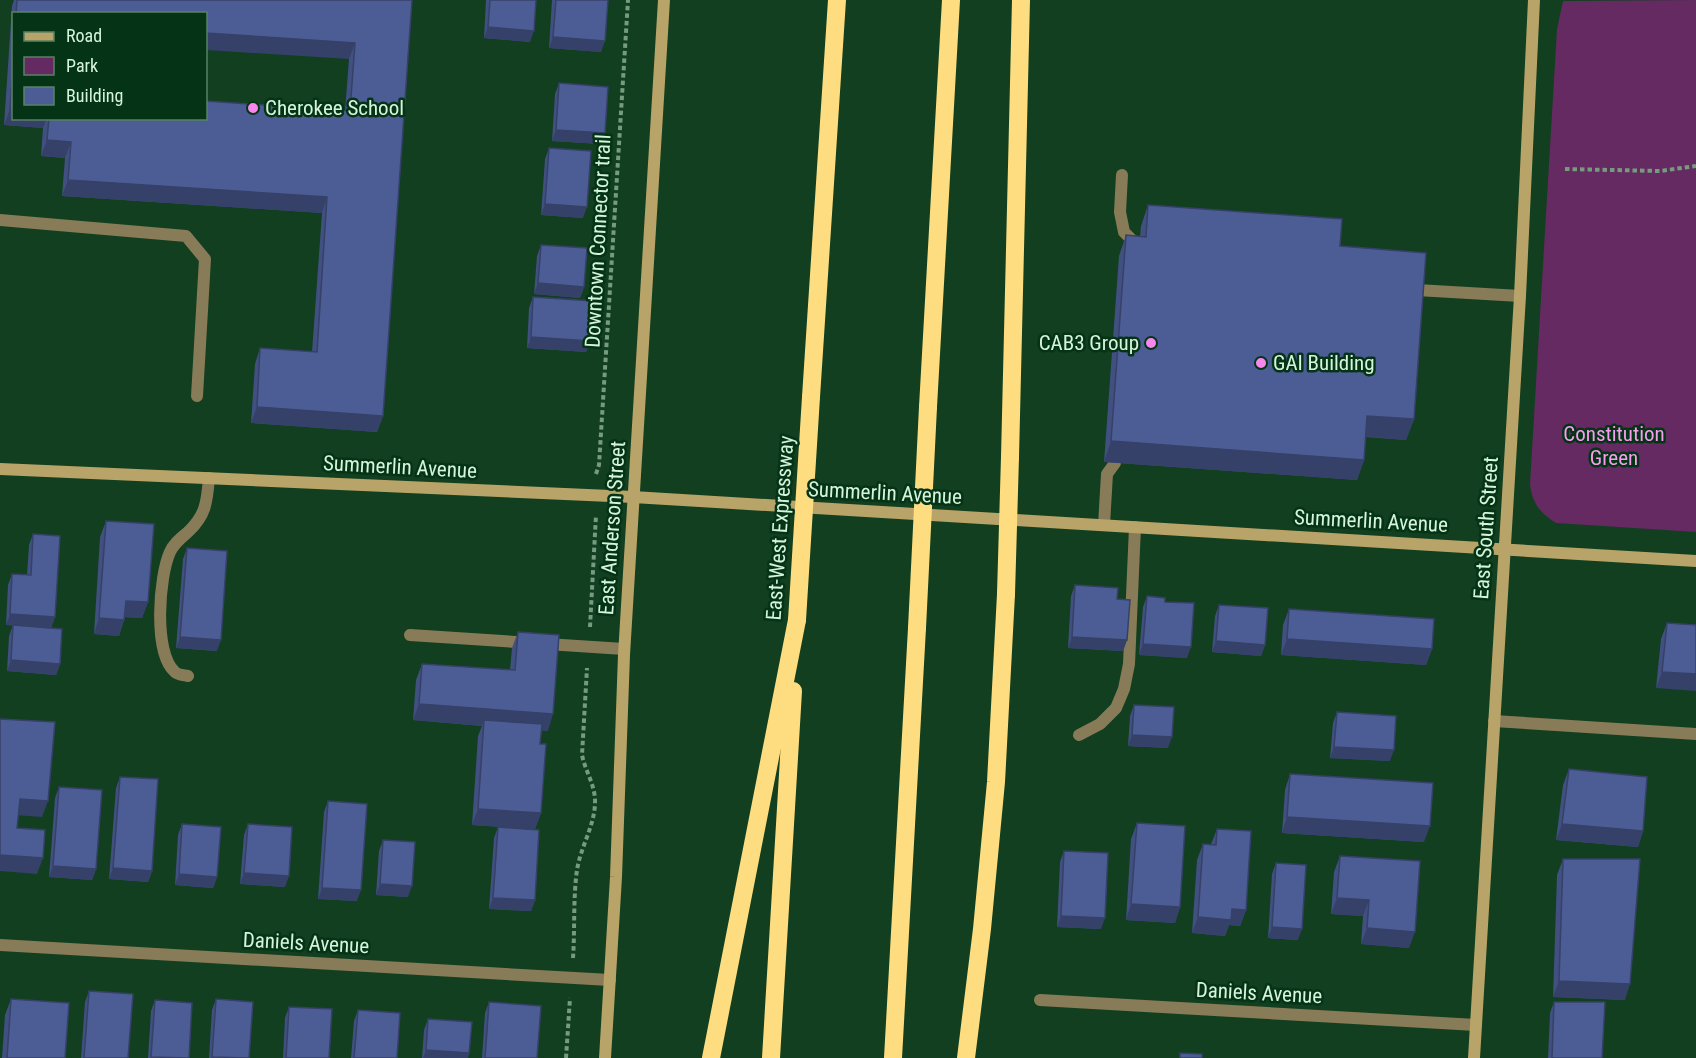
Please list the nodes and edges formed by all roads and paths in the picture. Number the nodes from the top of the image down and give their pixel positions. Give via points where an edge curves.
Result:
1 (628, 0) edge
2 (664, 0) edge
3 (837, 0) edge
4 (951, 0) edge
5 (1021, 0) edge
6 (1534, 0) edge
7 (1696, 166) edge
8 (1564, 169) dead end
9 (1122, 175) dead end
10 (0, 220) edge
11 (1139, 247) edge
12 (1417, 291) edge
13 (1520, 296) junction
14 (197, 396) dead end
15 (1115, 462) edge
16 (0, 469) edge
17 (208, 478) junction
18 (596, 484) dead end
19 (633, 497) junction
20 (596, 514) dead end
21 (1104, 525) junction
22 (1135, 526) junction
23 (1504, 549) junction
24 (1696, 561) edge
25 (797, 620) junction
26 (410, 635) dead end
27 (588, 648) junction
28 (624, 650) junction
29 (188, 676) dead end
30 (1494, 721) junction
31 (1696, 734) edge
32 (1079, 735) dead end
33 (0, 945) edge
34 (572, 963) dead end
35 (610, 980) junction
36 (571, 993) dead end
37 (1040, 1000) dead end
38 (1476, 1025) junction
39 (566, 1058) edge
40 (605, 1058) edge
41 (711, 1058) edge
42 (771, 1058) edge
43 (892, 1058) edge
44 (966, 1058) edge
45 (1474, 1058) edge

1 - 18 path, Downtown Connector trail
2 - 19 main road, East Anderson Street
3 - 25 highway, East-West Expressway, bridge
4 - 43 highway, bridge
5 - 44 highway, bridge via 1006,594 996,782
6 - 13 main road, East South Street
7 - 8 path via 1660,171
9 - 11 street via 1120,212 1124,232
10 - 14 street via 186,236 205,259
12 - 13 street
13 - 23 main road, East South Street
15 - 21 street via 1107,474
16 - 17 main road, Summerlin Avenue
17 - 19 main road, Summerlin Avenue
17 - 29 street via 207,500 200,519 171,550 162,578 159,610 163,644 170,666 177,674
19 - 21 main road, Summerlin Avenue
19 - 28 main road, East Anderson Street
20 - 27 path
21 - 22 main road, Summerlin Avenue
22 - 23 main road, Summerlin Avenue
22 - 32 street via 1130,664 1124,689 1116,708 1100,724
23 - 24 main road, Summerlin Avenue
23 - 30 main road, East South Street
25 - 41 highway
25 - 42 highway, East-West Expressway
26 - 27 street
27 - 28 street
27 - 34 path via 582,755 595,801 593,821 577,870
28 - 35 main road, East Anderson Street
30 - 31 street
30 - 38 main road, East South Street
33 - 35 street, Daniels Avenue
35 - 40 main road, East Anderson Street
36 - 39 path
37 - 38 street, Daniels Avenue
38 - 45 main road, East South Street

